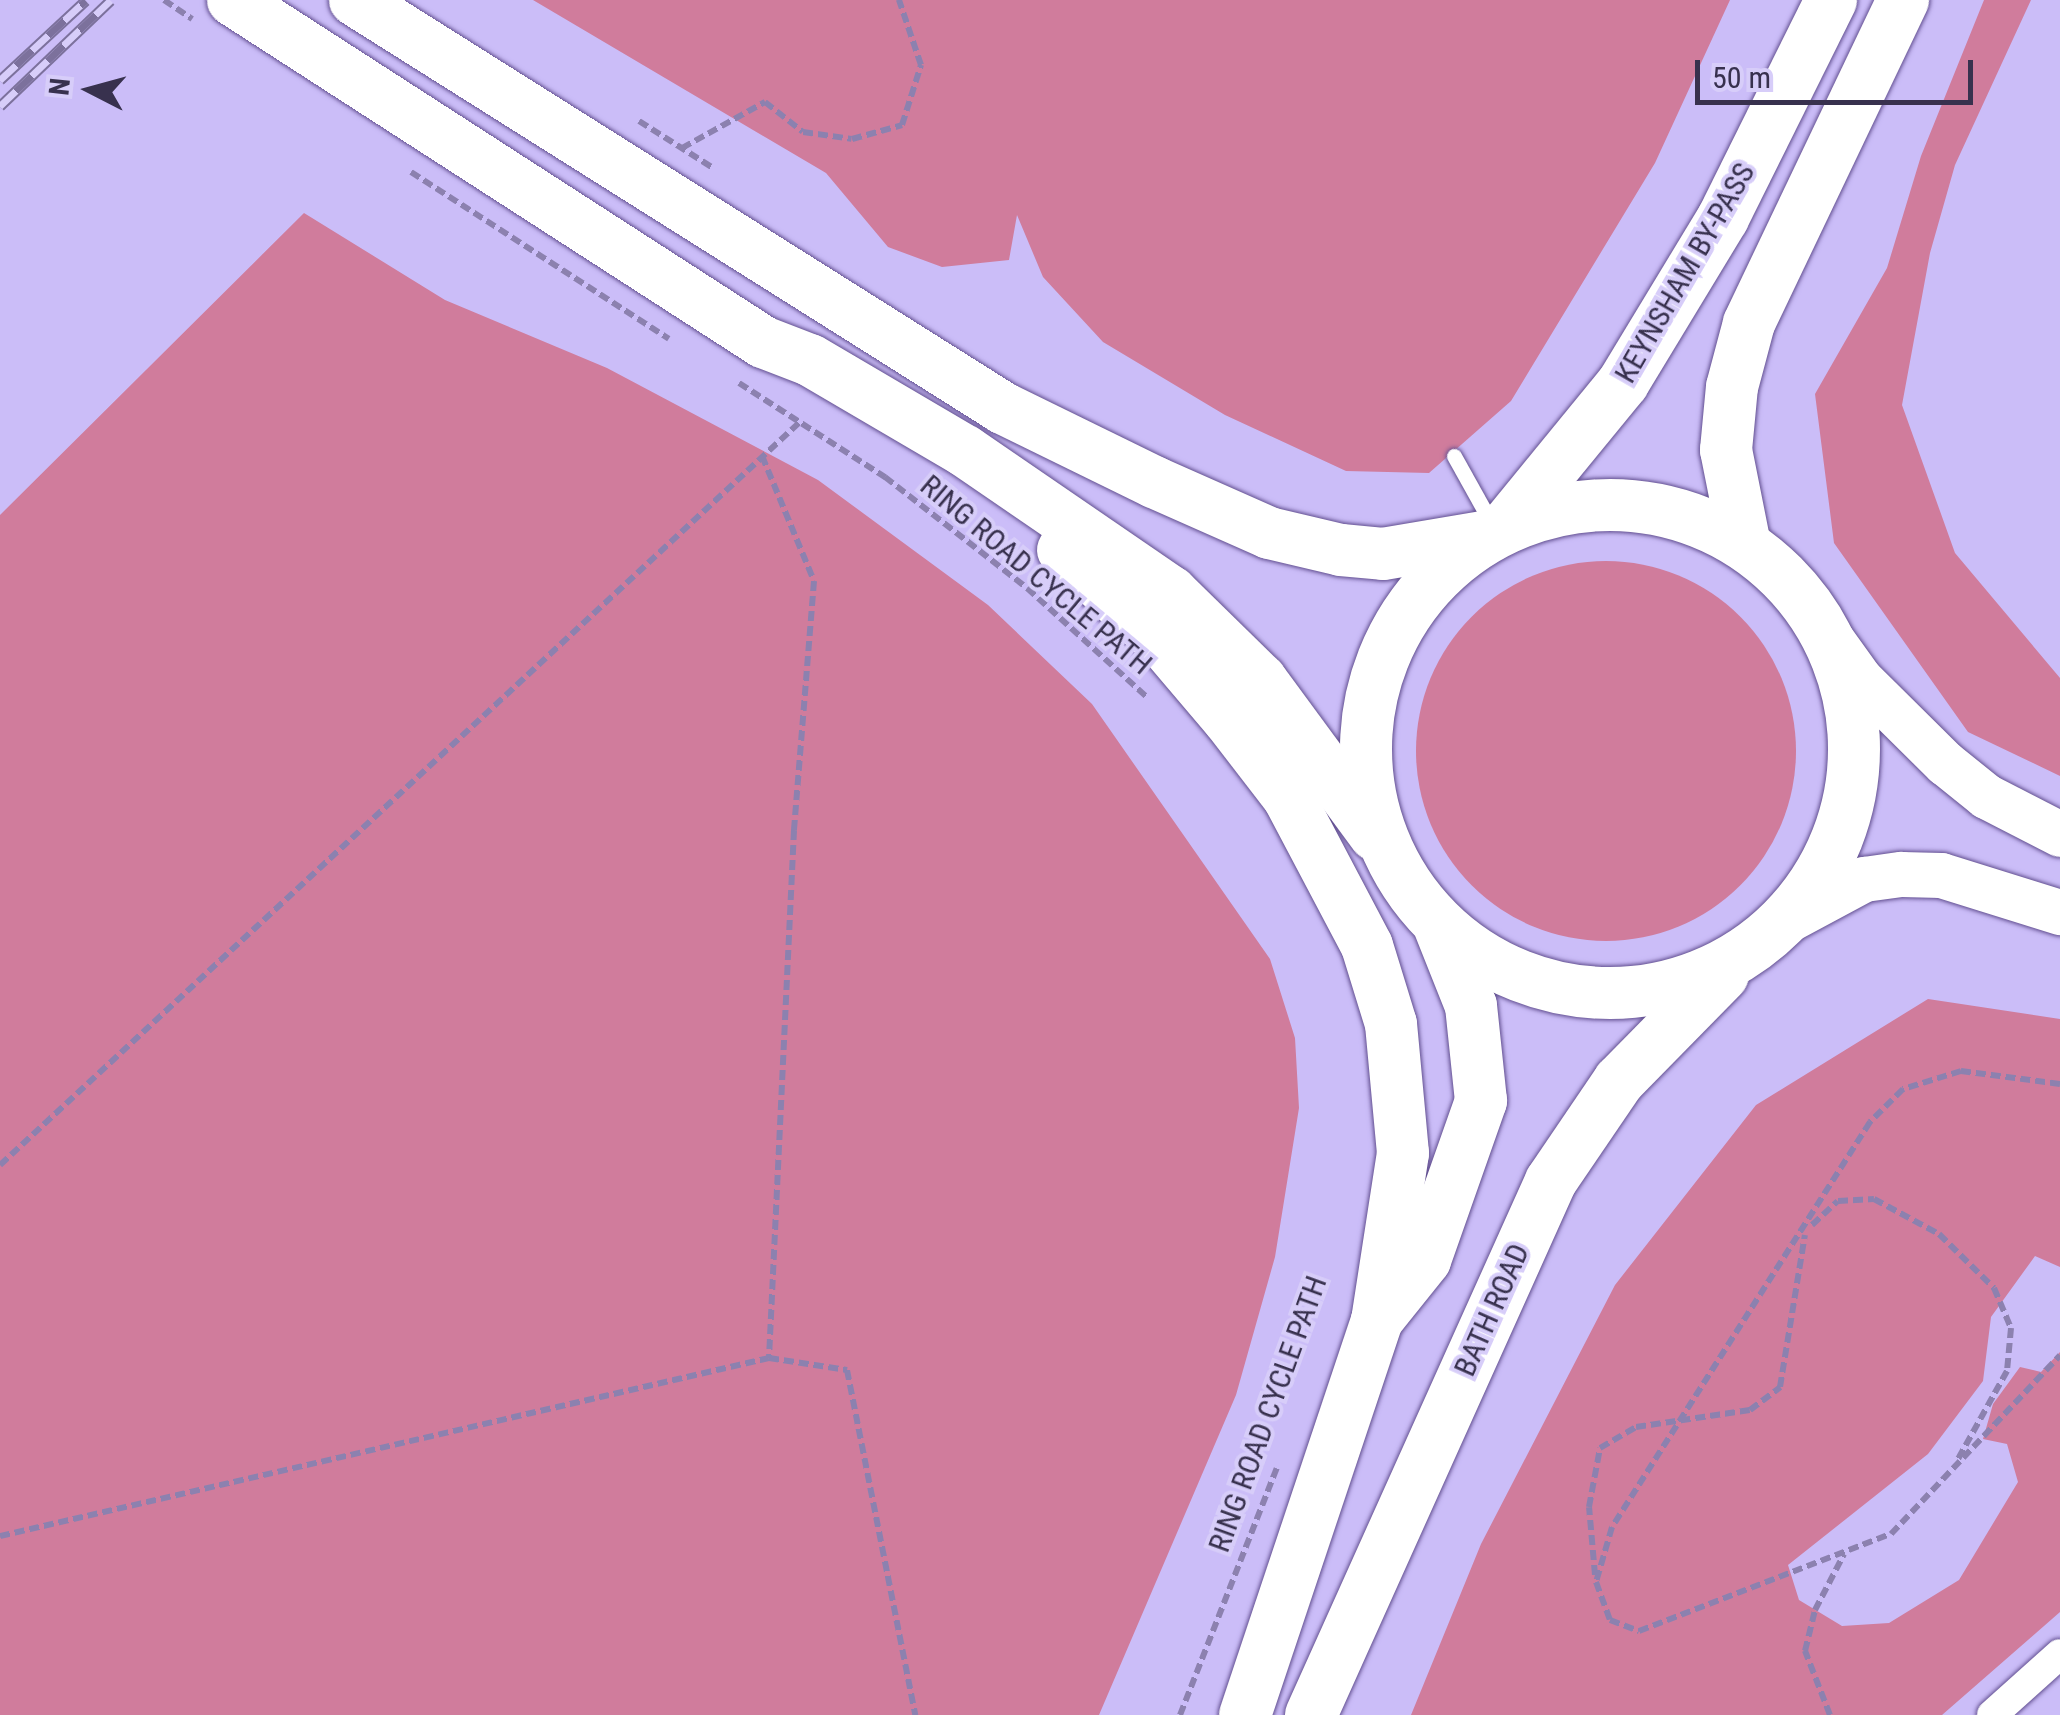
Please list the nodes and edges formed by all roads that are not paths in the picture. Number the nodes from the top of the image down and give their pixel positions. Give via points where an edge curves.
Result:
1 (234, 0) edge
2 (355, 0) edge
3 (1831, 0) edge
4 (1904, 0) edge
5 (810, 360) junction
6 (1454, 456) dead end
7 (1496, 531) junction
8 (1745, 544) junction
9 (1812, 612) junction
10 (2060, 834) edge
11 (1385, 848) junction
12 (2060, 912) edge
13 (1440, 927) junction
14 (1765, 937) junction
15 (1377, 1320) junction
16 (2060, 1654) edge
17 (1245, 1715) edge
18 (1312, 1715) edge
19 (1992, 1715) edge

1 - 5 highway via 763,342
2 - 7 highway, BATH ROAD via 1003,408 1154,482 1269,533 1341,550 1383,554
3 - 7 highway, KEYNSHAM BY-PASS via 1723,218 1623,383
4 - 8 highway via 1749,324 1732,388 1726,450
5 - 11 highway via 1037,497 1215,629 1261,680
5 - 15 highway via 944,455 1100,582 1180,661 1289,798 1366,946 1391,1024 1403,1153
6 - 7 lane
7 - 8 highway, BATH ROAD via 1588,504 1638,505 1716,528
7 - 11 highway via 1445,570 1387,653 1366,740
8 - 9 highway, BATH ROAD
9 - 10 main road via 1860,678 1945,763 1986,796
9 - 14 highway, BATH ROAD via 1844,681 1854,763 1834,846
11 - 13 highway
12 - 14 main road via 1942,875 1900,874 1864,879
13 - 14 highway via 1514,976 1582,993 1662,989
13 - 15 highway via 1471,1006 1481,1102 1426,1260
14 - 18 highway, BATH ROAD via 1652,1042 1551,1181
15 - 17 highway
16 - 19 street

